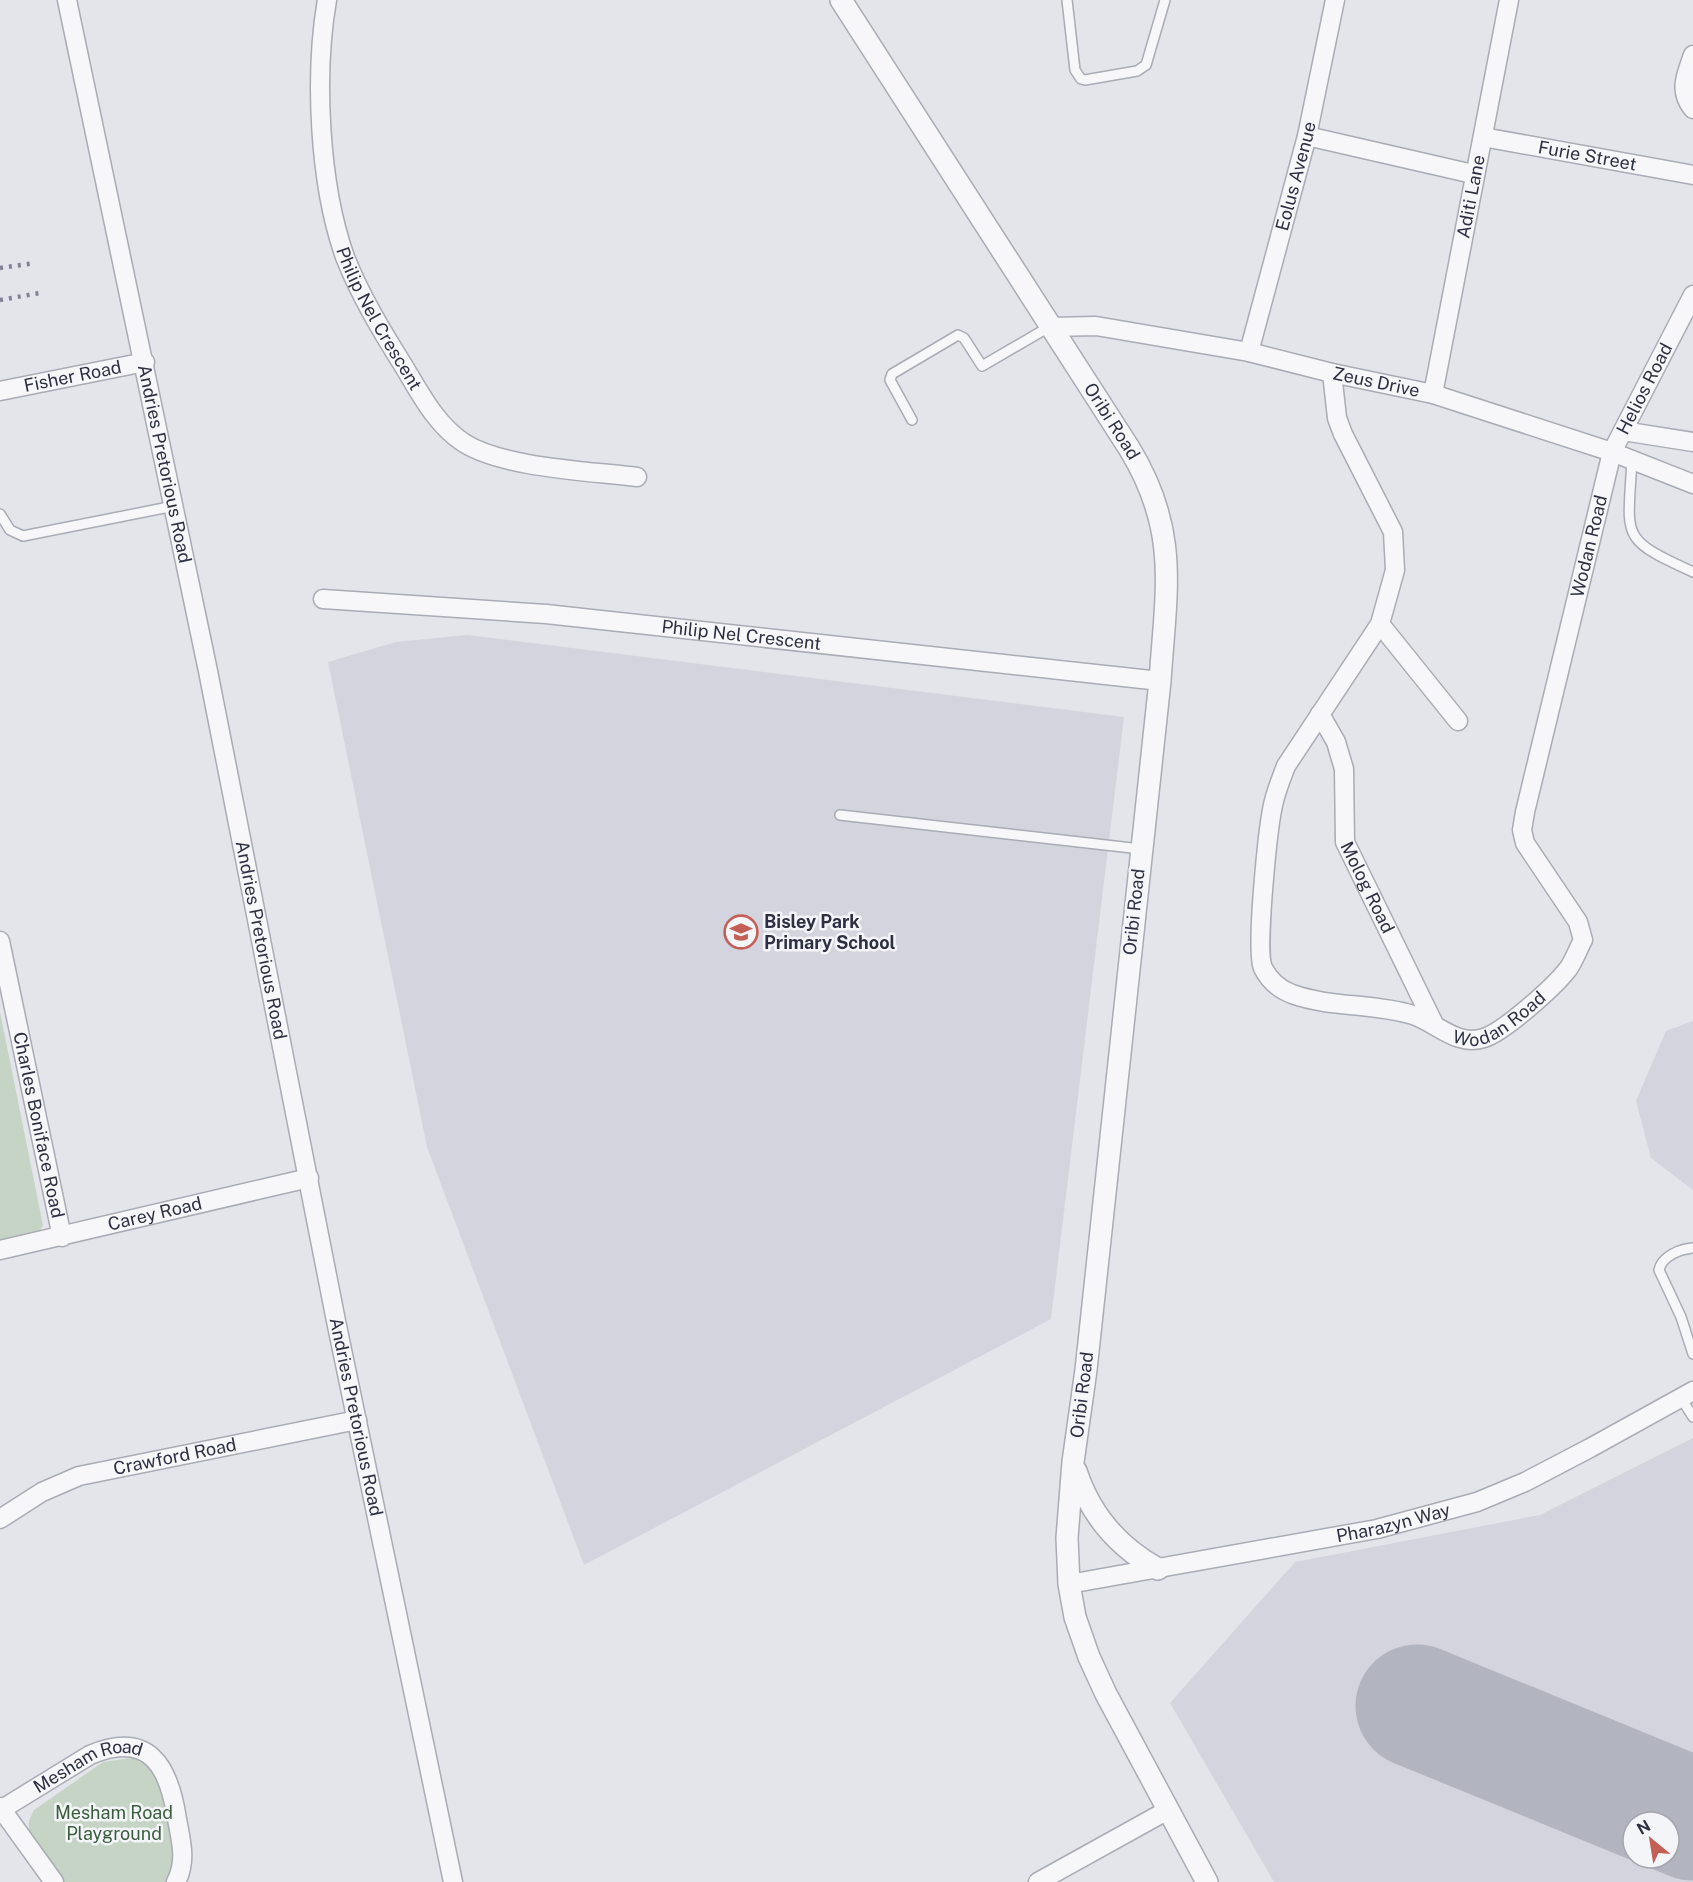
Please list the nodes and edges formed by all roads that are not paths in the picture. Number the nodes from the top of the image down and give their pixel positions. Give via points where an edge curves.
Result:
1 (67, 0) edge
2 (327, 0) edge
3 (841, 0) edge
4 (1067, 0) edge
5 (1165, 0) edge
6 (1335, 0) edge
7 (1509, 0) edge
8 (1693, 56) edge
9 (1693, 109) edge
10 (1307, 136) junction
11 (1483, 137) junction
12 (1473, 174) junction
13 (1693, 175) edge
14 (1693, 295) edge
15 (1050, 327) junction
16 (1249, 352) junction
17 (145, 362) junction
18 (1332, 374) junction
19 (0, 391) edge
20 (1433, 394) junction
21 (912, 420) dead end
22 (1623, 431) junction
23 (1693, 442) edge
24 (1612, 452) junction
25 (1632, 459) junction
26 (637, 477) dead end
27 (1693, 484) edge
28 (174, 506) junction
29 (0, 514) edge
30 (1693, 572) edge
31 (323, 599) dead end
32 (1380, 624) junction
33 (1160, 681) junction
34 (1320, 714) junction
35 (1458, 721) dead end
36 (840, 815) dead end
37 (1141, 849) junction
38 (0, 941) edge
39 (1432, 1022) junction
40 (309, 1178) junction
41 (62, 1237) junction
42 (1693, 1248) edge
43 (0, 1250) edge
44 (1693, 1354) edge
45 (1690, 1391) edge
46 (1693, 1417) edge
47 (357, 1420) junction
48 (1073, 1462) junction
49 (0, 1519) edge
50 (1158, 1569) junction
51 (1069, 1584) junction
52 (1, 1808) edge
53 (1168, 1810) junction
54 (54, 1882) edge
55 (176, 1882) edge
56 (453, 1882) edge
57 (1038, 1882) edge
58 (1207, 1882) edge

1 - 17 street, Andries Pretorious Road
2 - 26 street, Philip Nel Crescent via 320,52 328,191 345,256 377,323 424,400 449,431 493,457
3 - 15 street, Oribi Road
4 - 5 lane via 1075,70 1085,80 1137,71 1146,65
6 - 10 street, Eolus Avenue
7 - 11 street, Aditi Lane
8 - 9 street via 1684,83 1684,95
10 - 12 street
10 - 16 street, Eolus Avenue
11 - 12 street, Aditi Lane
11 - 13 street, Furie Street
12 - 20 street, Aditi Lane
14 - 22 street, Helios Road
15 - 16 street, Zeus Drive via 1096,327
15 - 21 lane via 982,366 958,335 892,374 890,380
15 - 33 street, Oribi Road via 1129,448 1155,498 1165,542 1167,578
16 - 18 street, Zeus Drive
17 - 19 street, Fisher Road
17 - 28 street, Andries Pretorious Road
18 - 20 street, Zeus Drive
18 - 32 street, Wodan Road via 1337,418 1343,434 1393,532 1395,570
20 - 24 street, Zeus Drive
22 - 23 street
22 - 24 street, Helios Road
24 - 25 street, Zeus Drive
24 - 39 street, Wodan Road via 1522,830 1531,853 1578,922 1582,940 1568,969 1528,1008 1484,1038 1457,1038
25 - 27 street, Zeus Drive
25 - 30 lane via 1629,521 1633,536 1644,548
28 - 29 lane via 23,536 10,530
28 - 40 street, Andries Pretorious Road
31 - 33 street, Philip Nel Crescent via 546,614
32 - 34 street, Wodan Road
32 - 35 street
33 - 37 street, Oribi Road
34 - 39 street, Molog Road via 1336,742 1344,769 1345,842
34 - 39 street, Wodan Road via 1286,766 1272,806 1259,938 1262,966 1272,982 1290,994 1391,1010
36 - 37 lane
37 - 48 street, Oribi Road
38 - 41 street, Charles Boniface Road
40 - 41 street, Carey Road
40 - 47 street, Andries Pretorious Road
41 - 43 street, Carey Road
42 - 44 lane via 1670,1255 1659,1270
45 - 46 lane
45 - 50 street, Pharazyn Way via 1572,1458 1477,1502 1377,1529
47 - 49 street, Crawford Road via 79,1476 42,1492
47 - 56 street, Andries Pretorious Road
48 - 50 street via 1089,1501 1109,1532 1136,1557
48 - 51 street, Oribi Road via 1067,1538
50 - 51 street, Pharazyn Way
51 - 53 street, Oribi Road via 1089,1657
52 - 54 street
52 - 55 street, Mesham Road via 106,1748 119,1745 143,1749 161,1767 173,1792 183,1854
53 - 57 street
53 - 58 street, Oribi Road

